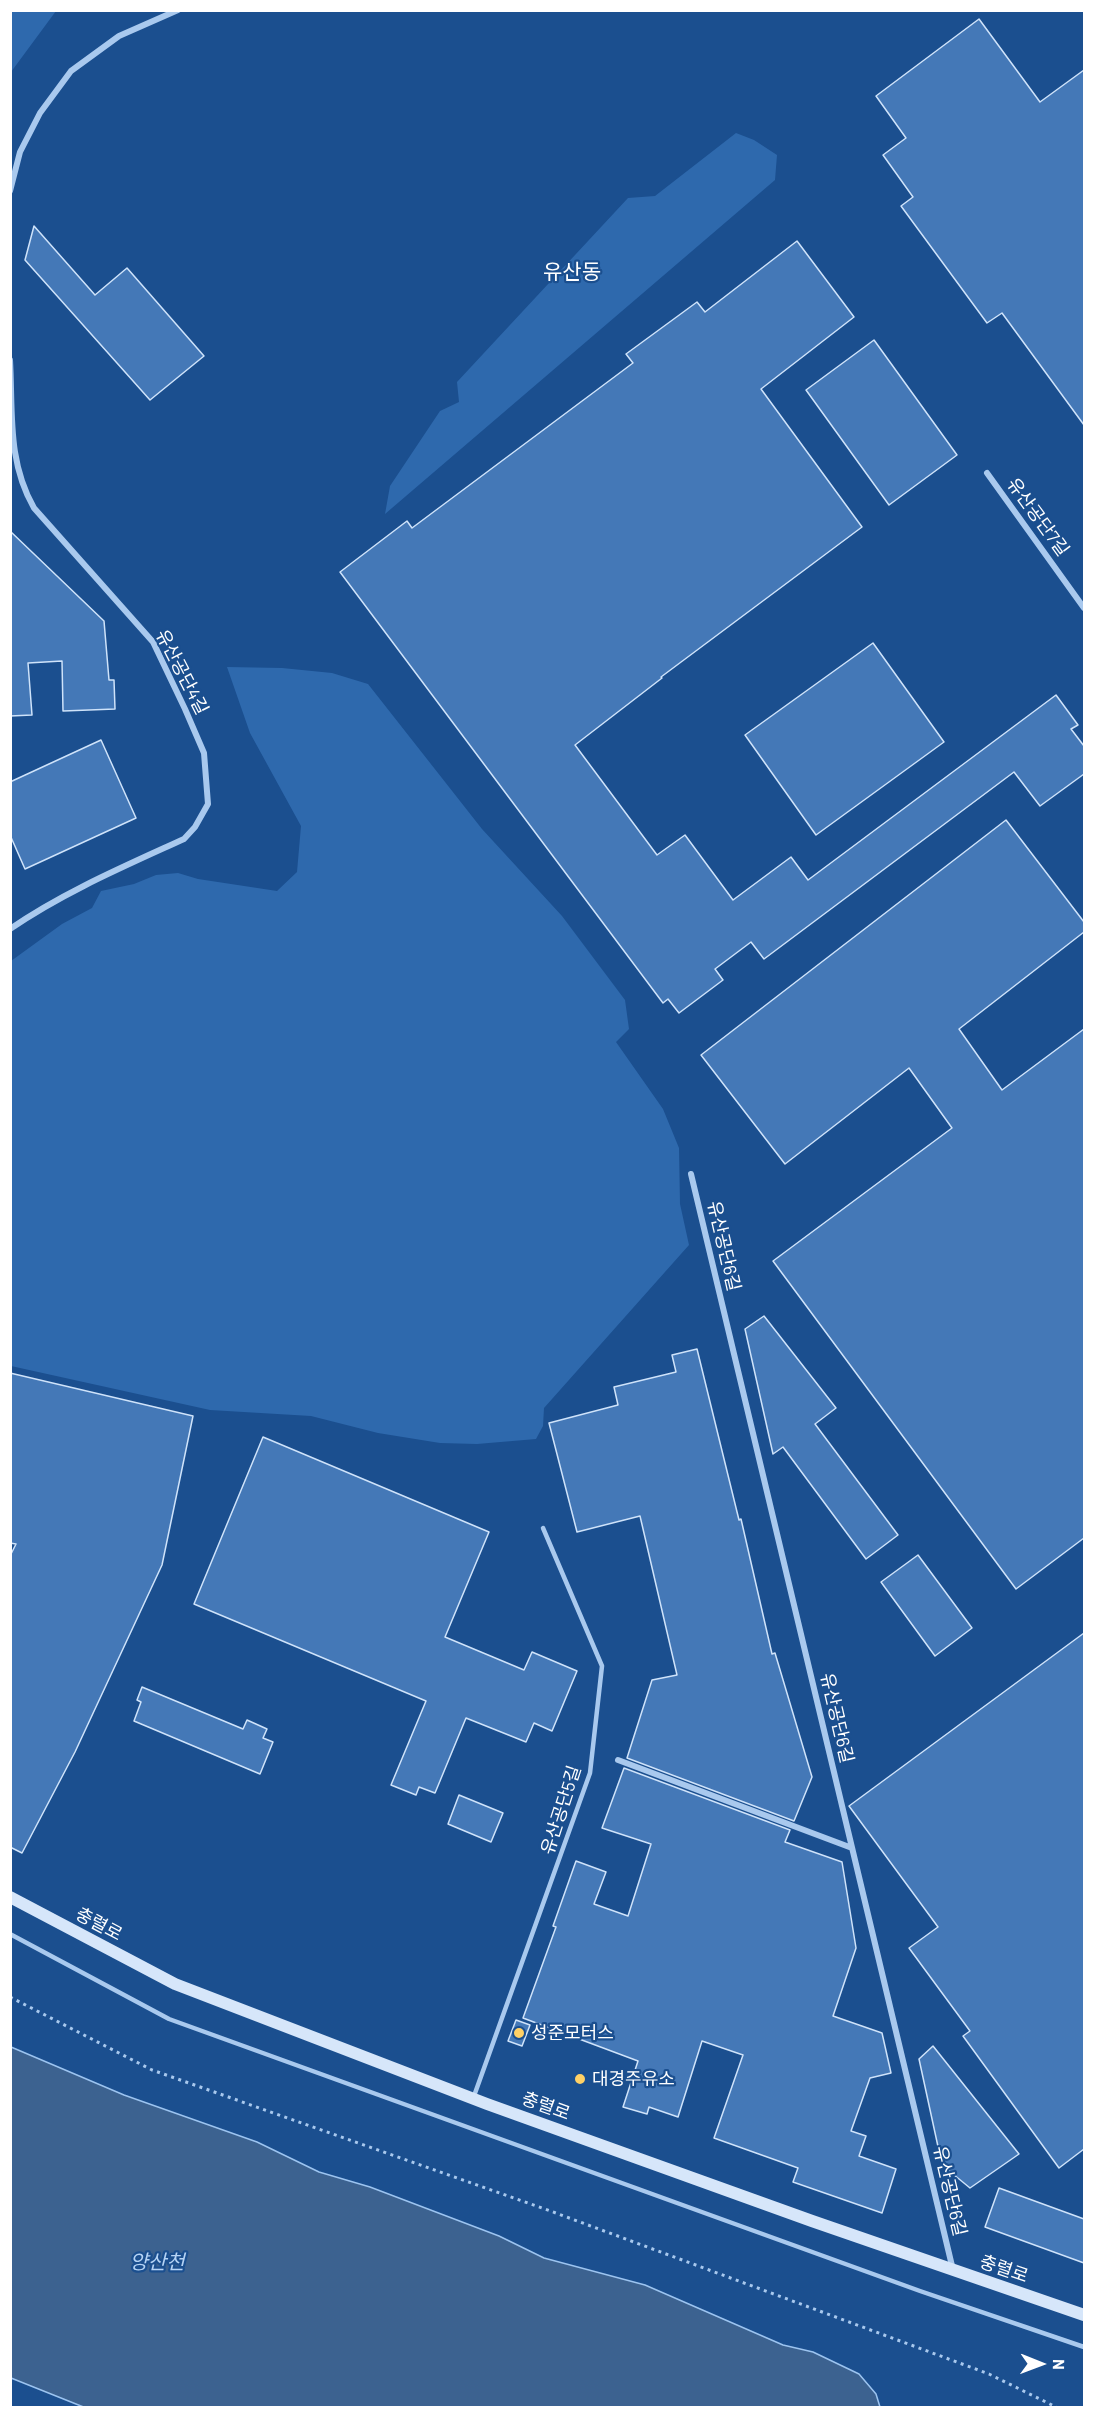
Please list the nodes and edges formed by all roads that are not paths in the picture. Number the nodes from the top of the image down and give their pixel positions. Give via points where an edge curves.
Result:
1 (178, 10) edge
2 (10, 191) edge
3 (10, 360) edge
4 (11, 437) edge
5 (987, 473) dead end
6 (1084, 608) edge
7 (10, 929) edge
8 (691, 1174) dead end
9 (543, 1528) dead end
10 (618, 1760) dead end
11 (852, 1848) junction
12 (10, 1897) edge
13 (10, 1934) edge
14 (473, 2098) junction
15 (953, 2270) junction
16 (1084, 2315) edge
17 (1084, 2347) edge

1 - 2 street via 119,36 71,71 40,113 20,152
3 - 4 street, 유산공단4길
4 - 7 street, 유산공단4길 via 23,489 34,508 153,642 204,753 208,804 184,839 72,892
5 - 6 street, 유산공단7길
8 - 11 street, 유산공단6길
9 - 14 lane, 유산공단5길 via 602,1666 590,1773
10 - 11 street
11 - 15 street, 유산공단6길
12 - 14 main road, 충렬로 via 175,1984
13 - 17 lane via 169,2019
14 - 15 main road, 충렬로
15 - 16 main road, 충렬로

